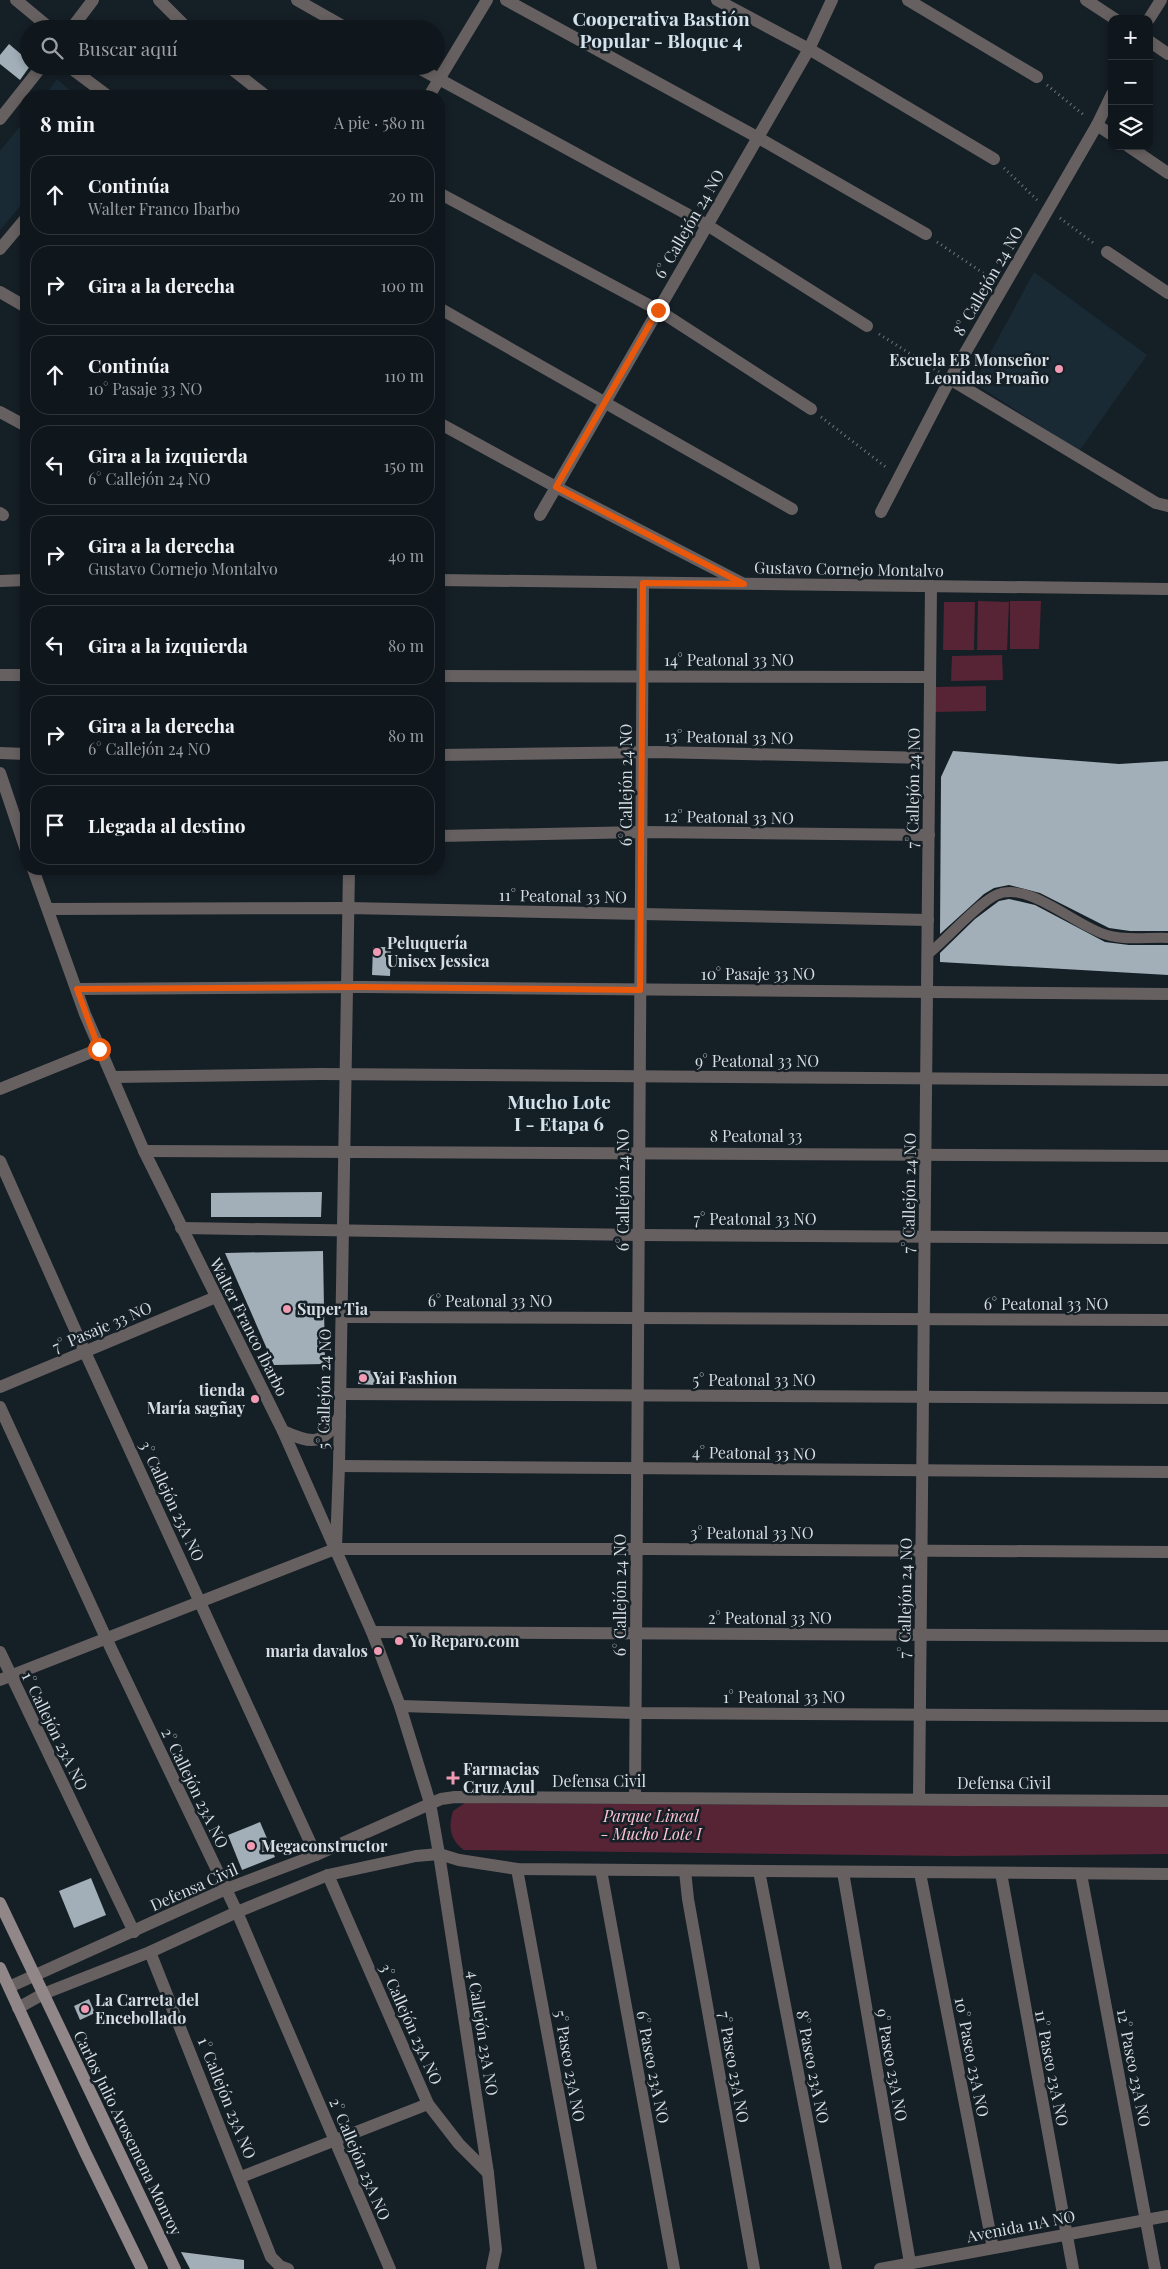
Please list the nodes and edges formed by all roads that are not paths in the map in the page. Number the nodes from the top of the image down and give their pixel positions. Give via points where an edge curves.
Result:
1 (16, 0) edge
2 (158, 0) edge
3 (297, 0) edge
4 (487, 0) edge
5 (506, 0) edge
6 (717, 0) edge
7 (832, 0) edge
8 (908, 0) edge
9 (1086, 0) edge
10 (1161, 0) edge
11 (91, 1) edge
12 (1109, 15) edge
13 (1152, 15) edge
14 (40, 20) edge
15 (77, 20) edge
16 (179, 20) edge
17 (332, 20) edge
18 (1153, 44) edge
19 (809, 49) junction
20 (1168, 54) edge
21 (445, 69) edge
22 (35, 75) edge
23 (80, 75) edge
24 (239, 75) edge
25 (430, 75) edge
26 (441, 75) edge
27 (1037, 77) road end
28 (438, 80) junction
29 (23, 90) edge
30 (100, 90) edge
31 (258, 90) edge
32 (433, 90) edge
33 (20, 93) edge
34 (1108, 103) edge
35 (0, 118) edge
36 (1098, 125) junction
37 (1108, 132) edge
38 (757, 137) junction
39 (1134, 150) edge
40 (994, 159) dead end
41 (1168, 173) edge
42 (445, 196) edge
43 (20, 225) edge
44 (707, 225) junction
45 (926, 234) road end
46 (0, 249) edge
47 (1107, 252) dead end
48 (0, 292) edge
49 (1168, 292) edge
50 (20, 304) edge
51 (658, 310) junction
52 (445, 311) edge
53 (867, 326) road end
54 (950, 379) junction
55 (604, 402) junction
56 (811, 409) road end
57 (0, 412) edge
58 (20, 423) edge
59 (445, 426) edge
60 (556, 487) junction
61 (1168, 506) edge
62 (792, 509) dead end
63 (881, 512) dead end
64 (540, 515) dead end
65 (20, 580) edge
66 (445, 580) edge
67 (0, 581) edge
68 (643, 583) junction
69 (744, 584) junction
70 (931, 586) junction
71 (1168, 589) edge
72 (0, 675) edge
73 (20, 675) edge
74 (445, 676) edge
75 (642, 676) junction
76 (930, 676) junction
77 (642, 752) junction
78 (0, 753) edge
79 (20, 754) edge
80 (445, 755) edge
81 (929, 758) junction
82 (0, 772) edge
83 (2, 788) edge
84 (20, 825) edge
85 (642, 832) junction
86 (928, 835) junction
87 (445, 836) edge
88 (35, 875) edge
89 (349, 875) edge
90 (348, 908) junction
91 (49, 909) junction
92 (641, 914) junction
93 (928, 920) junction
94 (1168, 938) edge
95 (927, 955) junction
96 (347, 987) junction
97 (77, 989) junction
98 (640, 990) junction
99 (927, 992) junction
100 (1168, 994) edge
101 (99, 1049) junction
102 (346, 1074) junction
103 (640, 1076) junction
104 (113, 1077) junction
105 (926, 1078) junction
106 (1168, 1080) edge
107 (0, 1089) edge
108 (344, 1150) junction
109 (144, 1151) junction
110 (639, 1152) junction
111 (926, 1154) junction
112 (1168, 1156) edge
113 (0, 1161) edge
114 (181, 1228) junction
115 (342, 1230) junction
116 (639, 1235) junction
117 (925, 1237) junction
118 (1168, 1238) edge
119 (216, 1297) junction
120 (342, 1316) junction
121 (638, 1318) junction
122 (924, 1320) junction
123 (1168, 1320) edge
124 (85, 1352) junction
125 (0, 1387) edge
126 (340, 1394) junction
127 (638, 1396) junction
128 (923, 1397) junction
129 (1168, 1398) edge
130 (0, 1407) edge
131 (340, 1415) junction
132 (283, 1431) junction
133 (339, 1466) junction
134 (637, 1468) junction
135 (922, 1470) junction
136 (1168, 1472) edge
137 (335, 1549) junction
138 (636, 1549) junction
139 (922, 1551) junction
140 (1168, 1552) edge
141 (200, 1601) junction
142 (372, 1632) junction
143 (636, 1634) junction
144 (921, 1635) junction
145 (1168, 1636) edge
146 (106, 1638) junction
147 (0, 1652) edge
148 (5, 1678) edge
149 (400, 1706) junction
150 (635, 1713) junction
151 (919, 1714) junction
152 (1168, 1716) edge
153 (635, 1797) junction
154 (920, 1799) junction
155 (1168, 1801) edge
156 (430, 1803) junction
157 (316, 1854) junction
158 (439, 1854) junction
159 (518, 1869) junction
160 (600, 1870) junction
161 (685, 1871) junction
162 (759, 1871) junction
163 (843, 1872) junction
164 (920, 1873) junction
165 (1001, 1873) junction
166 (328, 1874) junction
167 (1081, 1874) junction
168 (1168, 1874) edge
169 (226, 1889) junction
170 (0, 1903) edge
171 (237, 1912) junction
172 (134, 1932) junction
173 (150, 1952) junction
174 (0, 1968) edge
175 (35, 1975) junction
176 (10, 1987) junction
177 (43, 1994) junction
178 (18, 2008) junction
179 (428, 2104) junction
180 (334, 2141) junction
181 (488, 2173) junction
182 (241, 2178) junction
183 (1168, 2216) edge
184 (1146, 2220) junction
185 (1066, 2235) junction
186 (992, 2248) junction
187 (910, 2264) junction
188 (142, 2269) edge
189 (175, 2269) edge
190 (288, 2269) edge
191 (390, 2269) edge
192 (492, 2269) edge
193 (591, 2269) edge
194 (674, 2269) edge
195 (754, 2269) edge
196 (836, 2269) edge
197 (880, 2269) edge
198 (1073, 2269) edge
199 (1156, 2269) edge

1 - 14 street
2 - 16 street
3 - 17 street
4 - 21 street
5 - 38 street
6 - 19 street
7 - 19 street, 6° Callejón 24 NO
8 - 27 street
9 - 12 street
10 - 13 street
11 - 15 street
18 - 20 street
19 - 38 street, 6° Callejón 24 NO
19 - 40 street
22 - 29 street
23 - 30 street
24 - 31 street
25 - 28 street
26 - 28 street
28 - 32 street
28 - 44 street
33 - 35 street
34 - 36 street, 8° Callejón 24 NO
36 - 37 street
36 - 54 street, 8° Callejón 24 NO
38 - 44 street, 6° Callejón 24 NO
38 - 45 street
39 - 41 street
42 - 51 street
43 - 46 street
44 - 51 street, 6° Callejón 24 NO
44 - 53 street
47 - 49 street
48 - 50 street
51 - 55 street, 6° Callejón 24 NO
51 - 56 street
52 - 55 street
54 - 61 street via 1156,503
54 - 63 street, 8° Callejón 24 NO
55 - 60 street, 6° Callejón 24 NO
55 - 62 street
57 - 58 street
59 - 60 street
60 - 64 street, 6° Callejón 24 NO
60 - 69 street
65 - 67 street
66 - 68 street, Gustavo Cornejo Montalvo
68 - 69 street, Gustavo Cornejo Montalvo
68 - 75 street, 6° Callejón 24 NO
69 - 70 street, Gustavo Cornejo Montalvo
70 - 71 street, Gustavo Cornejo Montalvo
70 - 76 street, 7° Callejón 24 NO
72 - 73 street
74 - 75 street, 14° Peatonal 33 NO
75 - 76 street, 14° Peatonal 33 NO
75 - 77 street, 6° Callejón 24 NO
76 - 81 street, 7° Callejón 24 NO
77 - 80 street, 13° Peatonal 33 NO
77 - 81 street, 13° Peatonal 33 NO
77 - 85 street, 6° Callejón 24 NO
78 - 79 street
81 - 86 street, 7° Callejón 24 NO
82 - 83 street
83 - 84 street
85 - 86 street, 12° Peatonal 33 NO
85 - 87 street, 12° Peatonal 33 NO
85 - 92 street, 6° Callejón 24 NO
86 - 93 street, 7° Callejón 24 NO
88 - 91 street, Walter Franco Ibarbo
89 - 90 street, 5° Callejón 24 NO
90 - 91 street, 11° Peatonal 33 NO
90 - 92 street, 11° Peatonal 33 NO
90 - 96 street, 5° Callejón 24 NO
91 - 97 street, Walter Franco Ibarbo
92 - 93 street, 11° Peatonal 33 NO
92 - 98 street, 6° Callejón 24 NO
93 - 95 street, 7° Callejón 24 NO
94 - 95 lane via 1107,935 1036,898 1013,892 997,894
95 - 99 street, 7° Callejón 24 NO
96 - 97 street, 10° Pasaje 33 NO
96 - 98 street, 10° Pasaje 33 NO
96 - 102 street, 5° Callejón 24 NO
97 - 101 street, Walter Franco Ibarbo
98 - 99 street, 10° Pasaje 33 NO
98 - 103 street, 6° Callejón 24 NO
99 - 100 street, 10° Pasaje 33 NO
99 - 105 street, 7° Callejón 24 NO
101 - 104 street, Walter Franco Ibarbo
101 - 107 street
102 - 103 street, 9° Peatonal 33 NO
102 - 104 street, 9° Peatonal 33 NO
102 - 108 street, 5° Callejón 24 NO
103 - 105 street, 9° Peatonal 33 NO
103 - 110 street, 6° Callejón 24 NO
104 - 109 street, Walter Franco Ibarbo
105 - 106 street, 9° Peatonal 33 NO
105 - 111 street, 7° Callejón 24 NO
108 - 109 street, 8 Peatonal 33
108 - 110 street, 8 Peatonal 33
108 - 115 street, 5° Callejón 24 NO
109 - 114 street, Walter Franco Ibarbo
110 - 111 street, 8 Peatonal 33
110 - 116 street, 6° Callejón 24 NO
111 - 112 street, 8 Peatonal 33
111 - 117 street, 7° Callejón 24 NO
113 - 124 street, 3° Callejón 23A NO
114 - 115 street, 7° Peatonal 33 NO
114 - 119 street, Walter Franco Ibarbo
115 - 116 street, 7° Peatonal 33 NO
115 - 120 street, 5° Callejón 24 NO
116 - 117 street, 7° Peatonal 33 NO
116 - 121 street, 6° Callejón 24 NO
117 - 118 street, 7° Peatonal 33 NO
117 - 122 street, 7° Callejón 24 NO
119 - 124 street, 7° Pasaje 33 NO
119 - 132 street, Walter Franco Ibarbo
120 - 121 street, 6° Peatonal 33 NO
120 - 126 street, 5° Callejón 24 NO
121 - 122 street, 6° Peatonal 33 NO
121 - 127 street, 6° Callejón 24 NO
122 - 123 street, 6° Peatonal 33 NO
122 - 128 street, 7° Callejón 24 NO
124 - 125 street, 7° Pasaje 33 NO
124 - 141 street, 3° Callejón 23A NO
126 - 127 street, 5° Peatonal 33 NO
126 - 131 street, 5° Callejón 24 NO
127 - 128 street, 5° Peatonal 33 NO
127 - 134 street, 6° Callejón 24 NO
128 - 129 street, 5° Peatonal 33 NO
128 - 135 street, 7° Callejón 24 NO
130 - 146 street, 2° Callejón 23A NO
131 - 132 street via 333,1428 316,1441 306,1441
131 - 133 street, 5° Callejón 24 NO
132 - 137 street, Walter Franco Ibarbo
133 - 134 street, 4° Peatonal 33 NO
133 - 137 street, 5° Callejón 24 NO
134 - 135 street, 4° Peatonal 33 NO
134 - 138 street, 6° Callejón 24 NO
135 - 136 street, 4° Peatonal 33 NO
135 - 139 street, 7° Callejón 24 NO
137 - 138 street, 3° Peatonal 33 NO
137 - 141 street
137 - 142 street, Walter Franco Ibarbo
138 - 139 street, 3° Peatonal 33 NO
138 - 143 street, 6° Callejón 24 NO
139 - 140 street, 3° Peatonal 33 NO
139 - 144 street, 7° Callejón 24 NO
141 - 146 street
141 - 157 street, 3° Callejón 23A NO
142 - 143 street, 2° Peatonal 33 NO
142 - 149 street, Walter Franco Ibarbo
143 - 144 street, 2° Peatonal 33 NO
143 - 150 street, 6° Callejón 24 NO
144 - 145 street, 2° Peatonal 33 NO
144 - 151 street, 7° Callejón 24 NO
146 - 148 street
146 - 169 street, 2° Callejón 23A NO
147 - 148 street, 1° Callejón 23A NO
148 - 172 street, 1° Callejón 23A NO
149 - 150 street, 1° Peatonal 33 NO
149 - 156 street, Walter Franco Ibarbo
150 - 151 street, 1° Peatonal 33 NO
150 - 153 street, 6° Callejón 24 NO
151 - 152 street, 1° Peatonal 33 NO
151 - 154 street, 7° Callejón 24 NO
153 - 154 street, Defensa Civil
153 - 156 street, Defensa Civil via 455,1797
154 - 155 street, Defensa Civil
156 - 157 street, Defensa Civil via 405,1817
156 - 158 street, 4 Callejón 23A NO
157 - 169 street, Defensa Civil
158 - 159 street
158 - 166 street
158 - 181 street, 4 Callejón 23A NO
159 - 160 street
159 - 193 street, 5° Paseo 23A NO
160 - 161 street
160 - 194 street, 6° Paseo 23A NO
161 - 162 street
161 - 195 street, 7° Paseo 23A NO
162 - 163 street
162 - 196 street, 8° Paseo 23A NO
163 - 164 street
163 - 187 street, 9° Paseo 23A NO
164 - 165 street
164 - 186 street, 10° Paseo 23A NO
165 - 167 street
165 - 185 street, 11° Paseo 23A NO
166 - 171 street
166 - 179 street, 3° Callejón 23A NO
167 - 168 street
167 - 184 street, 12° Paseo 23A NO
169 - 171 street, 2° Callejón 23A NO
169 - 172 street, Defensa Civil
170 - 175 main road, Carlos Julio Arosemena Monroy
171 - 173 street
171 - 180 street, 2° Callejón 23A NO
172 - 175 street, Defensa Civil
173 - 177 street
173 - 182 street, 1° Callejón 23A NO
174 - 176 main road
175 - 176 street, Defensa Civil
175 - 177 main road, Carlos Julio Arosemena Monroy
176 - 178 main road
177 - 178 street
177 - 189 main road, Carlos Julio Arosemena Monroy
178 - 188 main road
179 - 180 street
179 - 181 street, 3° Callejón 23A NO via 459,2144
180 - 182 street
180 - 191 street, 2° Callejón 23A NO
181 - 192 street, 4 Callejón 23A NO via 496,2250
182 - 190 street, 1° Callejón 23A NO via 271,2257
183 - 184 street, Avenida 11A NO
184 - 185 street, Avenida 11A NO
184 - 199 street, 12° Paseo 23A NO
185 - 186 street, Avenida 11A NO
185 - 198 street, 11° Paseo 23A NO
186 - 187 street, Avenida 11A NO
187 - 197 street, Avenida 11A NO

